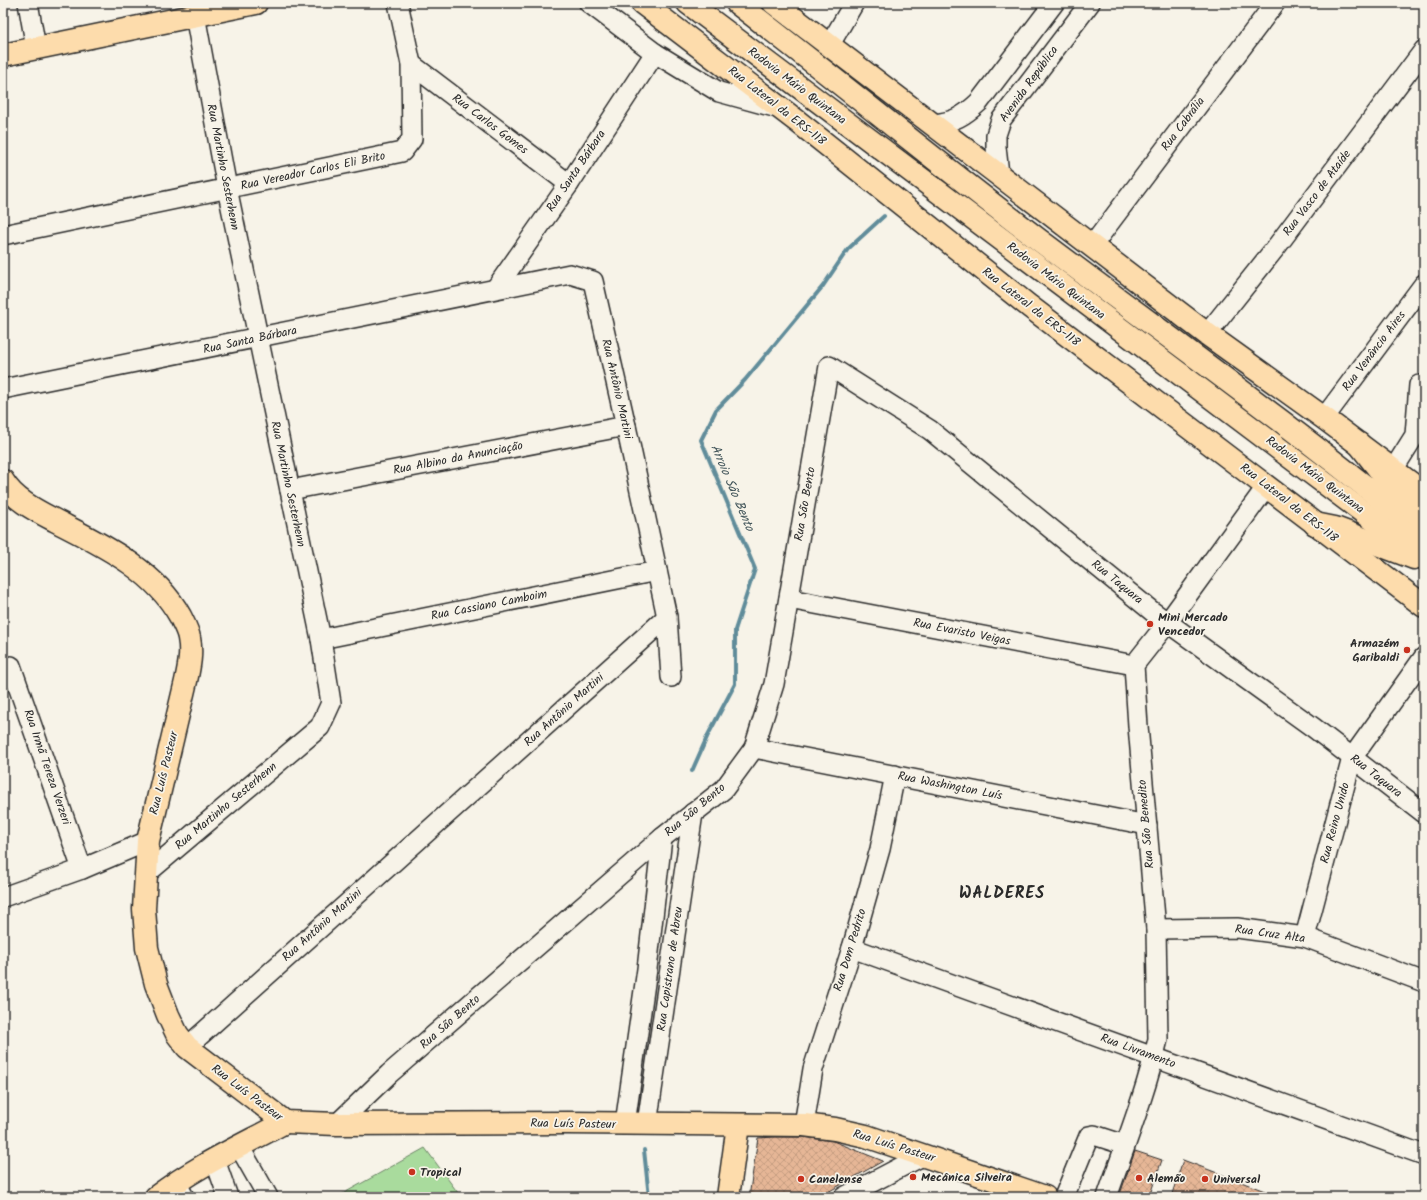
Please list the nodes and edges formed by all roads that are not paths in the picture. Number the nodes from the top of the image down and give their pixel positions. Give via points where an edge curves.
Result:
1 (28, 3) edge
2 (256, 3) edge
3 (398, 3) edge
4 (589, 3) edge
5 (642, 3) edge
6 (670, 3) edge
7 (688, 3) edge
8 (737, 3) edge
9 (774, 3) edge
10 (854, 3) edge
11 (1054, 3) edge
12 (1090, 3) edge
13 (1275, 3) edge
14 (217, 7) edge
15 (195, 15) junction
16 (829, 46) junction
17 (36, 48) junction
18 (703, 50) junction
19 (1424, 50) edge
20 (655, 53) junction
21 (1017, 53) junction
22 (3, 55) edge
23 (411, 64) junction
24 (1041, 68) junction
25 (783, 110) junction
26 (933, 124) junction
27 (999, 174) junction
28 (569, 184) junction
29 (227, 188) junction
30 (3, 235) edge
31 (1092, 246) junction
32 (570, 274) joint
33 (1424, 284) edge
34 (496, 288) junction
35 (1208, 334) junction
36 (258, 338) junction
37 (829, 366) joint
38 (1419, 385) dead end
39 (3, 389) edge
40 (1324, 418) junction
41 (626, 426) junction
42 (1359, 444) junction
43 (1393, 470) junction
44 (3, 481) edge
45 (1267, 486) junction
46 (290, 490) junction
47 (1424, 493) edge
48 (1424, 521) edge
49 (1315, 524) junction
50 (1424, 534) edge
51 (1424, 558) edge
52 (1424, 562) edge
53 (657, 571) junction
54 (789, 599) junction
55 (1424, 606) edge
56 (667, 617) junction
57 (1168, 622) junction
58 (320, 639) junction
59 (1424, 657) edge
60 (1134, 665) junction
61 (11, 666) dead end
62 (671, 677) dead end
63 (754, 748) junction
64 (1352, 758) junction
65 (895, 775) junction
66 (693, 813) junction
67 (1424, 813) edge
68 (1147, 825) junction
69 (662, 838) junction
70 (148, 841) junction
71 (82, 869) junction
72 (146, 874) junction
73 (3, 898) edge
74 (1156, 929) junction
75 (1305, 937) junction
76 (852, 948) junction
77 (647, 969) junction
78 (669, 972) junction
79 (1424, 982) edge
80 (186, 1047) junction
81 (1154, 1057) junction
82 (285, 1122) junction
83 (337, 1124) junction
84 (636, 1124) junction
85 (738, 1125) junction
86 (804, 1125) junction
87 (1125, 1145) junction
88 (239, 1146) junction
89 (924, 1155) junction
90 (1424, 1155) edge
91 (215, 1160) junction
92 (180, 1190) edge
93 (156, 1197) edge
94 (228, 1197) edge
95 (268, 1197) edge
96 (728, 1197) edge
97 (844, 1197) edge
98 (1045, 1197) edge
99 (1064, 1197) edge
100 (1107, 1197) edge

1 - 17 street
2 - 14 main road
3 - 23 street, Rua Vereador Carlos Eli Brito
4 - 20 street
5 - 18 main road, Rua Lateral da ERS-118
6 - 18 main road via 671,9
7 - 51 main road, Rodovia Mário Quintana
8 - 50 main road, Rodovia Mário Quintana via 881,118 1359,481
9 - 16 main road
10 - 16 street
11 - 21 street
12 - 24 street, Avenida República
13 - 31 street, Rua Cabrália
14 - 15 main road
15 - 17 main road
15 - 29 street, Rua Martinho Sesterhenn
16 - 26 main road
17 - 22 main road
18 - 25 main road, Rua Lateral da ERS-118
19 - 35 street, Rua Vasco de Ataíde
20 - 25 street via 719,92
20 - 28 street, Rua Santa Bárbara
21 - 24 street
21 - 26 street via 968,113 961,118
23 - 28 street, Rua Carlos Gomes
23 - 29 street, Rua Vereador Carlos Eli Brito via 412,139 402,152
24 - 27 street, Avenida República via 1001,120 996,135
25 - 45 main road, Rua Lateral da ERS-118 via 1029,306
26 - 27 main road
27 - 31 main road
28 - 34 street, Rua Santa Bárbara
29 - 30 street, Rua Vereador Carlos Eli Brito
29 - 36 street, Rua Martinho Sesterhenn
31 - 35 main road
32 - 34 street, Rua Santa Bárbara
32 - 41 street, Rua Antônio Martini via 593,281
33 - 40 street, Rua Venâncio Aires
34 - 36 street, Rua Santa Bárbara
35 - 40 main road
36 - 39 street, Rua Santa Bárbara
36 - 46 street, Rua Martinho Sesterhenn
37 - 54 street, Rua São Bento
37 - 57 street, Rua Taquara via 930,430
38 - 43 street via 1415,435
40 - 42 main road
41 - 46 street, Rua Albino da Anunciação
41 - 53 street, Rua Antônio Martini
42 - 43 main road
42 - 48 main road
43 - 47 main road
44 - 70 main road, Rua Luís Pasteur via 21,501 110,550 146,575 174,605 189,637 190,656 186,681
45 - 49 main road, Rua Lateral da ERS-118
45 - 57 street
46 - 58 street, Rua Martinho Sesterhenn
49 - 52 main road via 1335,528
49 - 55 main road, Rua Lateral da ERS-118
53 - 56 street, Rua Antônio Martini
53 - 58 street, Rua Cassiano Camboim
54 - 60 street, Rua Evaristo Veigas
54 - 63 street, Rua São Bento via 774,684
56 - 62 street
56 - 80 street, Rua Antônio Martini
57 - 60 street
57 - 64 street, Rua Taquara
58 - 72 street, Rua Martinho Sesterhenn via 331,703 320,727
59 - 64 street, Rua Reino Unido
60 - 68 street, Rua São Benedito
61 - 71 street, Rua Irmã Tereza Verzeri
63 - 65 street, Rua Washington Luís
63 - 66 street, Rua São Bento via 724,789
64 - 67 street, Rua Taquara
64 - 75 street, Rua Reino Unido
65 - 68 street, Rua Washington Luís
65 - 76 street, Rua Dom Pedrito via 880,849
66 - 69 street, Rua São Bento
66 - 78 street, Rua Capistrano de Abreu
68 - 74 street, Rua São Benedito
69 - 77 street, Rua Capistrano de Abreu
69 - 83 street, Rua São Bento via 390,1074
70 - 71 street
70 - 72 main road, Rua Luís Pasteur
71 - 73 street
72 - 80 main road, Rua Luís Pasteur via 144,909 147,948 161,1002
74 - 75 street, Rua Cruz Alta via 1237,928
74 - 81 street, Rua São Benedito via 1158,1039
75 - 79 street, Rua Cruz Alta
76 - 81 street, Rua Livramento
76 - 86 street, Rua Dom Pedrito via 813,1069
77 - 78 street
77 - 84 street, Rua Capistrano de Abreu
78 - 84 street, Rua Capistrano de Abreu
80 - 82 main road, Rua Luís Pasteur
81 - 87 street, Rua São Benedito
81 - 90 street, Rua Livramento
82 - 83 main road, Rua Luís Pasteur
82 - 88 main road
83 - 84 main road, Rua Luís Pasteur
84 - 85 main road, Rua Luís Pasteur
85 - 86 main road, Rua Luís Pasteur
85 - 96 main road
86 - 89 main road, Rua Luís Pasteur via 835,1128
87 - 99 street via 1094,1135 1089,1136
87 - 100 street, Rua São Benedito
88 - 91 main road
88 - 95 street
89 - 97 street
89 - 98 main road, Rua Luís Pasteur
91 - 92 main road
91 - 94 street
92 - 93 main road

